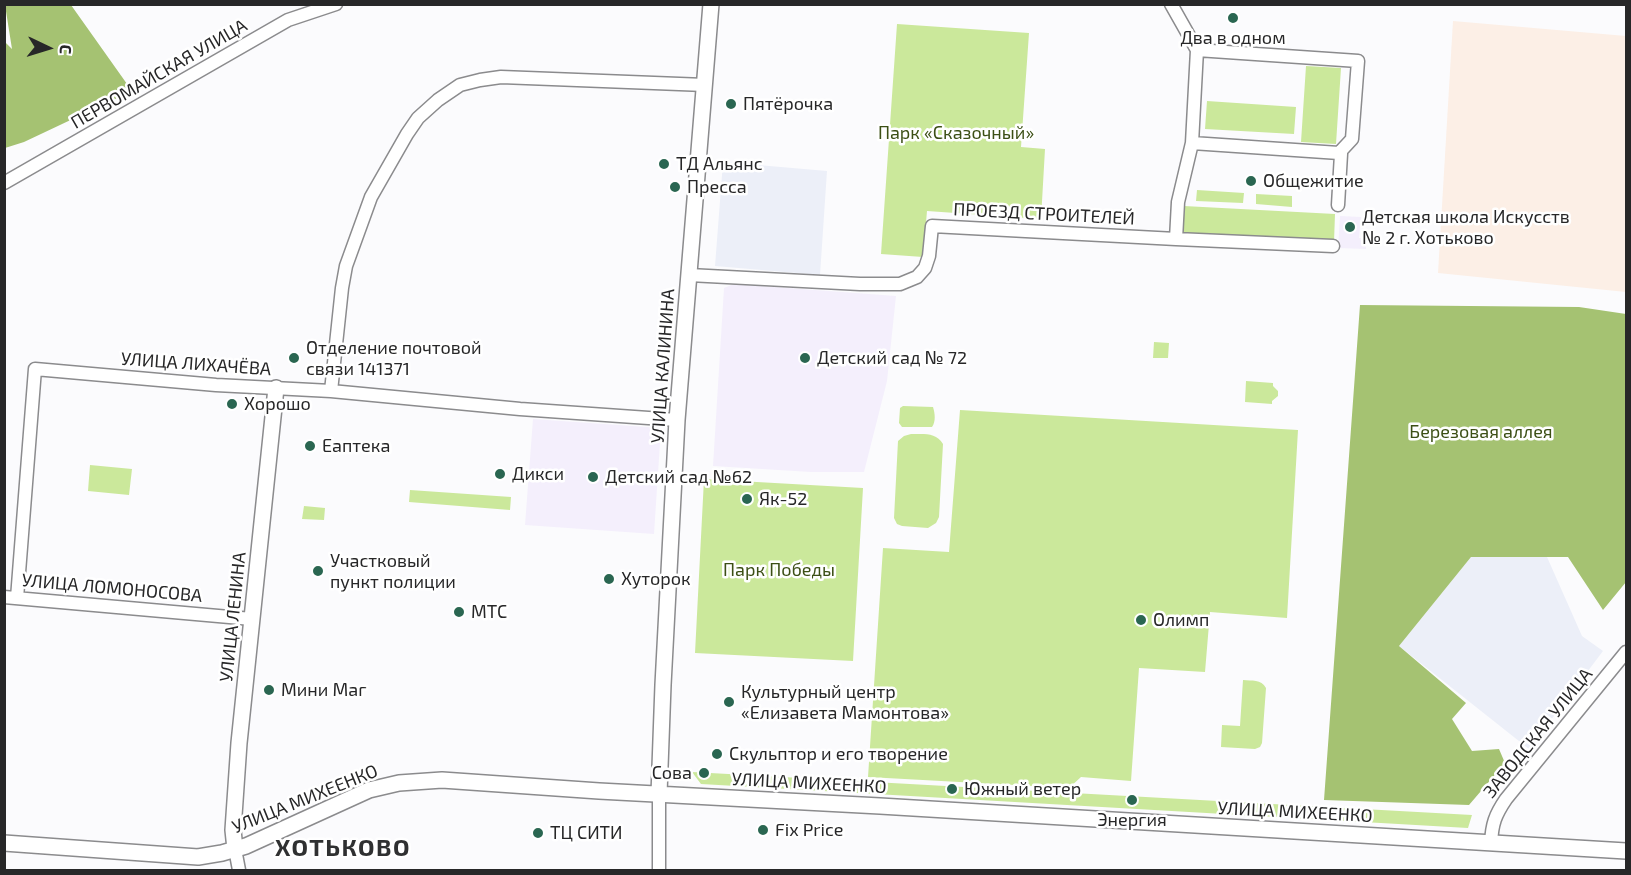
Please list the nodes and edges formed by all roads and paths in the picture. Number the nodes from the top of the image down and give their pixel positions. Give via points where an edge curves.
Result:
1 (336, 4) edge
2 (711, 4) edge
3 (1171, 4) edge
4 (1197, 50) junction
5 (705, 85) junction
6 (1192, 143) junction
7 (1339, 153) junction
8 (4, 183) edge
9 (1338, 205) dead end
10 (1176, 238) junction
11 (1333, 246) dead end
12 (689, 275) junction
13 (276, 388) junction
14 (332, 391) junction
15 (677, 420) junction
16 (11, 597) edge
17 (252, 619) junction
18 (1626, 652) edge
19 (659, 794) junction
20 (4, 843) edge
21 (1491, 843) junction
22 (235, 849) junction
23 (1626, 851) edge
24 (240, 870) edge
25 (659, 870) edge

1 - 8 street, ПЕРВОМАЙСКАЯ УЛИЦА via 288,20
2 - 5 street, УЛИЦА КАЛИНИНА
3 - 4 street
4 - 6 street
4 - 7 street via 1358,61 1352,139
5 - 12 street, УЛИЦА КАЛИНИНА
5 - 14 street via 501,77 460,85 438,100 407,134 363,218 342,288
6 - 7 street
6 - 10 street via 1178,202
7 - 9 street
10 - 11 street
10 - 12 street, ПРОЕЗД СТРОИТЕЛЕЙ via 932,226 925,268 917,277 900,284
12 - 15 street, УЛИЦА КАЛИНИНА
13 - 14 street, УЛИЦА ЛИХАЧЁВА
13 - 16 street, УЛИЦА ЛИХАЧЁВА via 35,369
13 - 17 street, УЛИЦА ЛЕНИНА
14 - 15 street, УЛИЦА ЛИХАЧЁВА
15 - 19 street, УЛИЦА КАЛИНИНА
16 - 17 street, УЛИЦА ЛОМОНОСОВА
17 - 22 street, УЛИЦА ЛЕНИНА via 232,830
18 - 21 street, ЗАВОДСКАЯ УЛИЦА via 1496,813
19 - 21 street, УЛИЦА МИХЕЕНКО
19 - 22 street, УЛИЦА МИХЕЕНКО via 442,780 399,783 362,793
19 - 25 street
20 - 22 street, УЛИЦА МИХЕЕНКО via 198,857
21 - 23 street, УЛИЦА МИХЕЕНКО
22 - 24 street

